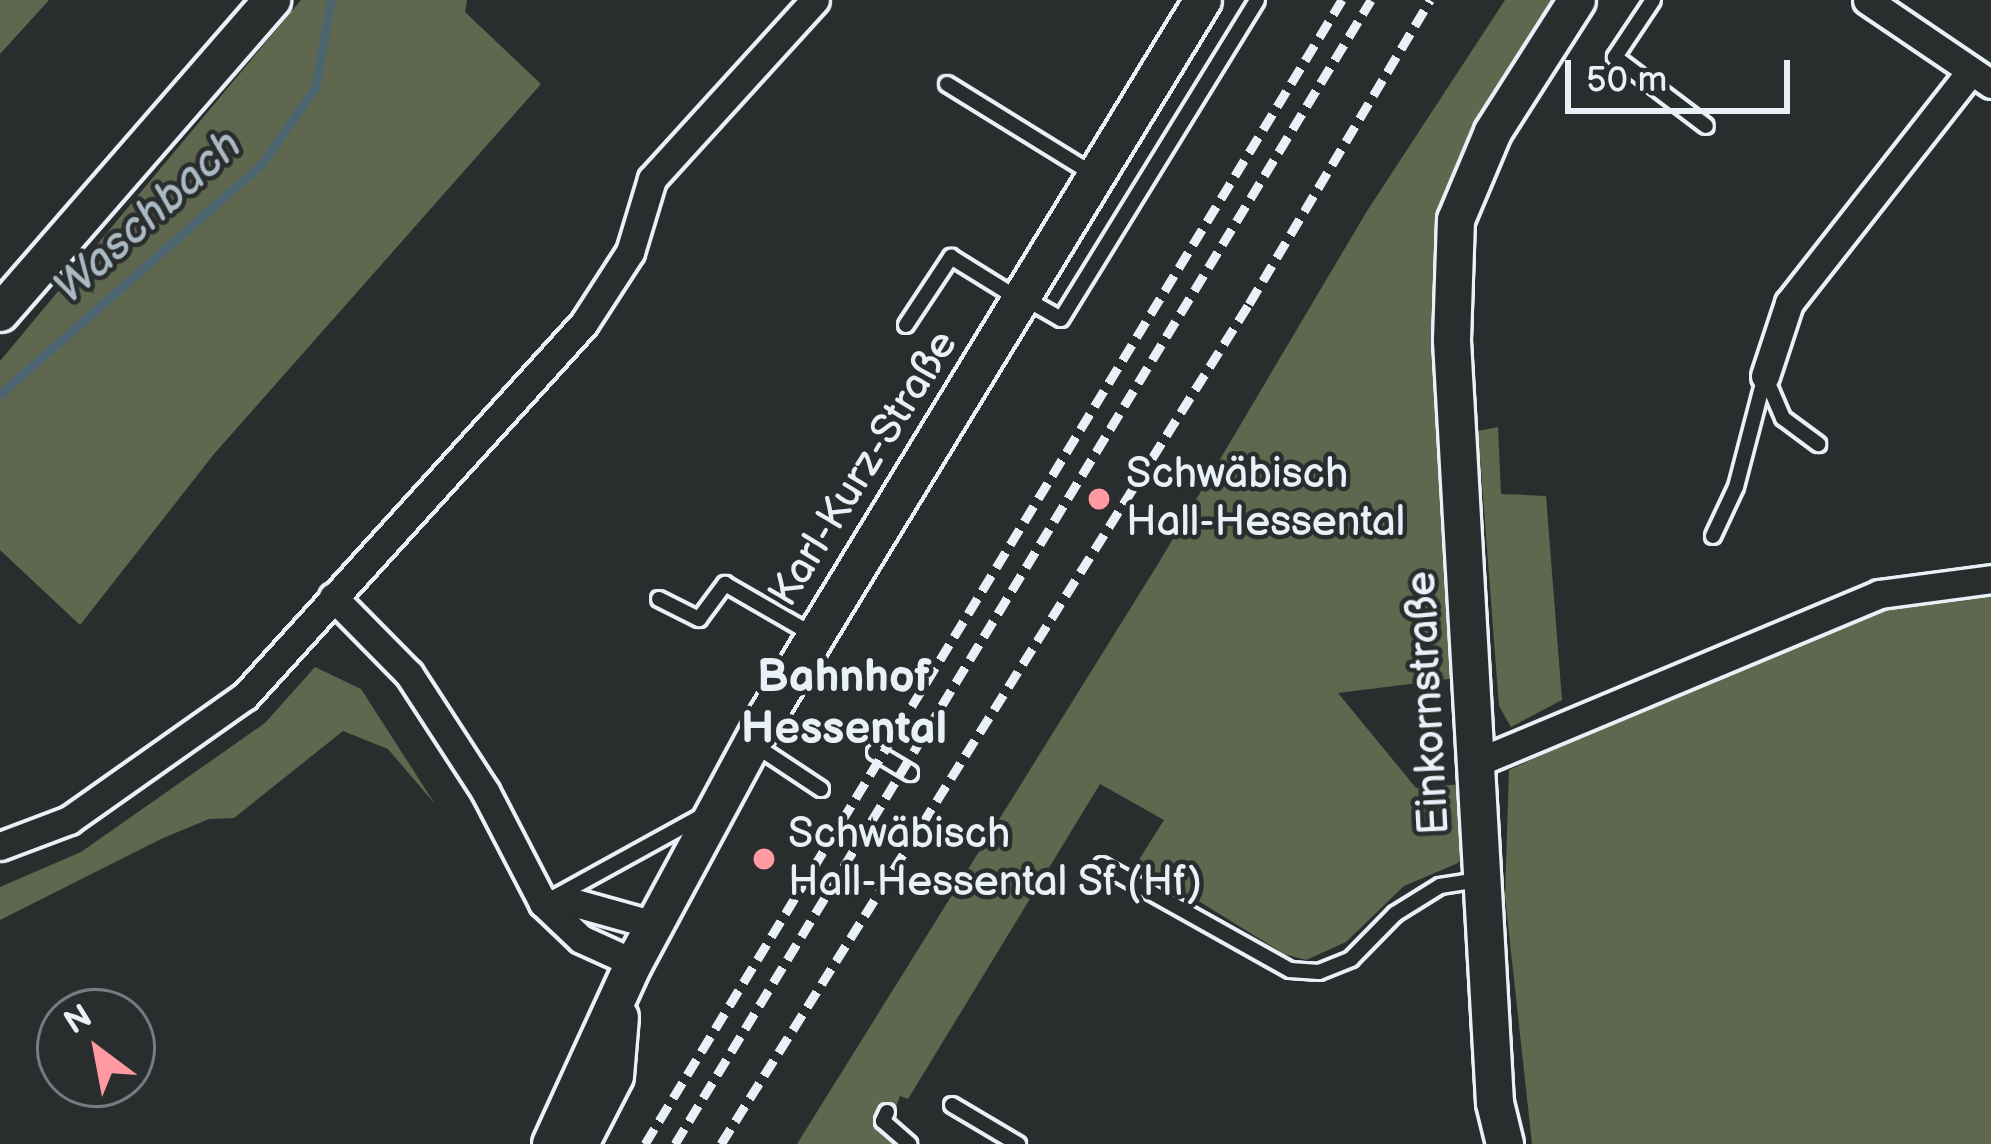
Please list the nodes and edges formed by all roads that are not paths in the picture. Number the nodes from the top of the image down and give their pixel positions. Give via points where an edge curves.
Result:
1 (272, 0) edge
2 (815, 0) edge
3 (1203, 0) edge
4 (1257, 0) edge
5 (1577, 0) edge
6 (1653, 0) edge
7 (1867, 0) edge
8 (1981, 78) edge
9 (947, 84) dead end
10 (1706, 126) dead end
11 (1096, 176) junction
12 (1022, 299) junction
13 (0, 314) edge
14 (906, 326) dead end
15 (1765, 376) junction
16 (1818, 444) dead end
17 (1713, 536) dead end
18 (1991, 579) edge
19 (333, 597) junction
20 (659, 599) dead end
21 (815, 636) junction
22 (752, 743) junction
23 (875, 752) dead end
24 (1478, 762) junction
25 (910, 773) dead end
26 (820, 789) dead end
27 (715, 809) junction
28 (0, 846) edge
29 (1102, 865) dead end
30 (1484, 878) junction
31 (543, 903) junction
32 (654, 925) junction
33 (628, 980) junction
34 (952, 1106) dead end
35 (887, 1112) dead end
36 (551, 1144) edge
37 (580, 1144) edge
38 (909, 1144) edge
39 (1018, 1144) edge
40 (1504, 1144) edge

1 - 13 main road
2 - 19 street via 652,178 630,252 584,322
3 - 11 main road, Karl-Kurz-Straße
4 - 12 lane via 1061,319
5 - 24 main road, Einkornstraße via 1493,132 1456,220 1452,340
6 - 10 lane via 1615,57
7 - 8 street
8 - 15 street via 1789,303
9 - 11 lane
11 - 12 main road, Karl-Kurz-Straße
12 - 14 lane via 950,256
12 - 21 main road, Karl-Kurz-Straße
15 - 16 lane via 1783,418
15 - 17 lane via 1736,488
18 - 24 street via 1879,594
19 - 28 street via 245,696 146,771 69,820
19 - 31 street via 409,674 485,791
20 - 21 lane via 699,619 725,584
21 - 22 main road, Karl-Kurz-Straße
22 - 26 lane
22 - 27 main road, Karl-Kurz-Straße
23 - 25 lane
24 - 30 main road, Einkornstraße
27 - 31 lane
27 - 32 main road, Karl-Kurz-Straße
29 - 30 lane via 1290,970 1318,972 1351,958 1395,914 1440,886
30 - 40 main road, Einkornstraße
31 - 32 street via 579,904
31 - 33 street
32 - 33 main road, Karl-Kurz-Straße
33 - 36 main road, Karl-Kurz-Straße
33 - 37 main road, Karl-Kurz-Straße via 615,1076
34 - 39 lane
35 - 38 lane via 883,1121

